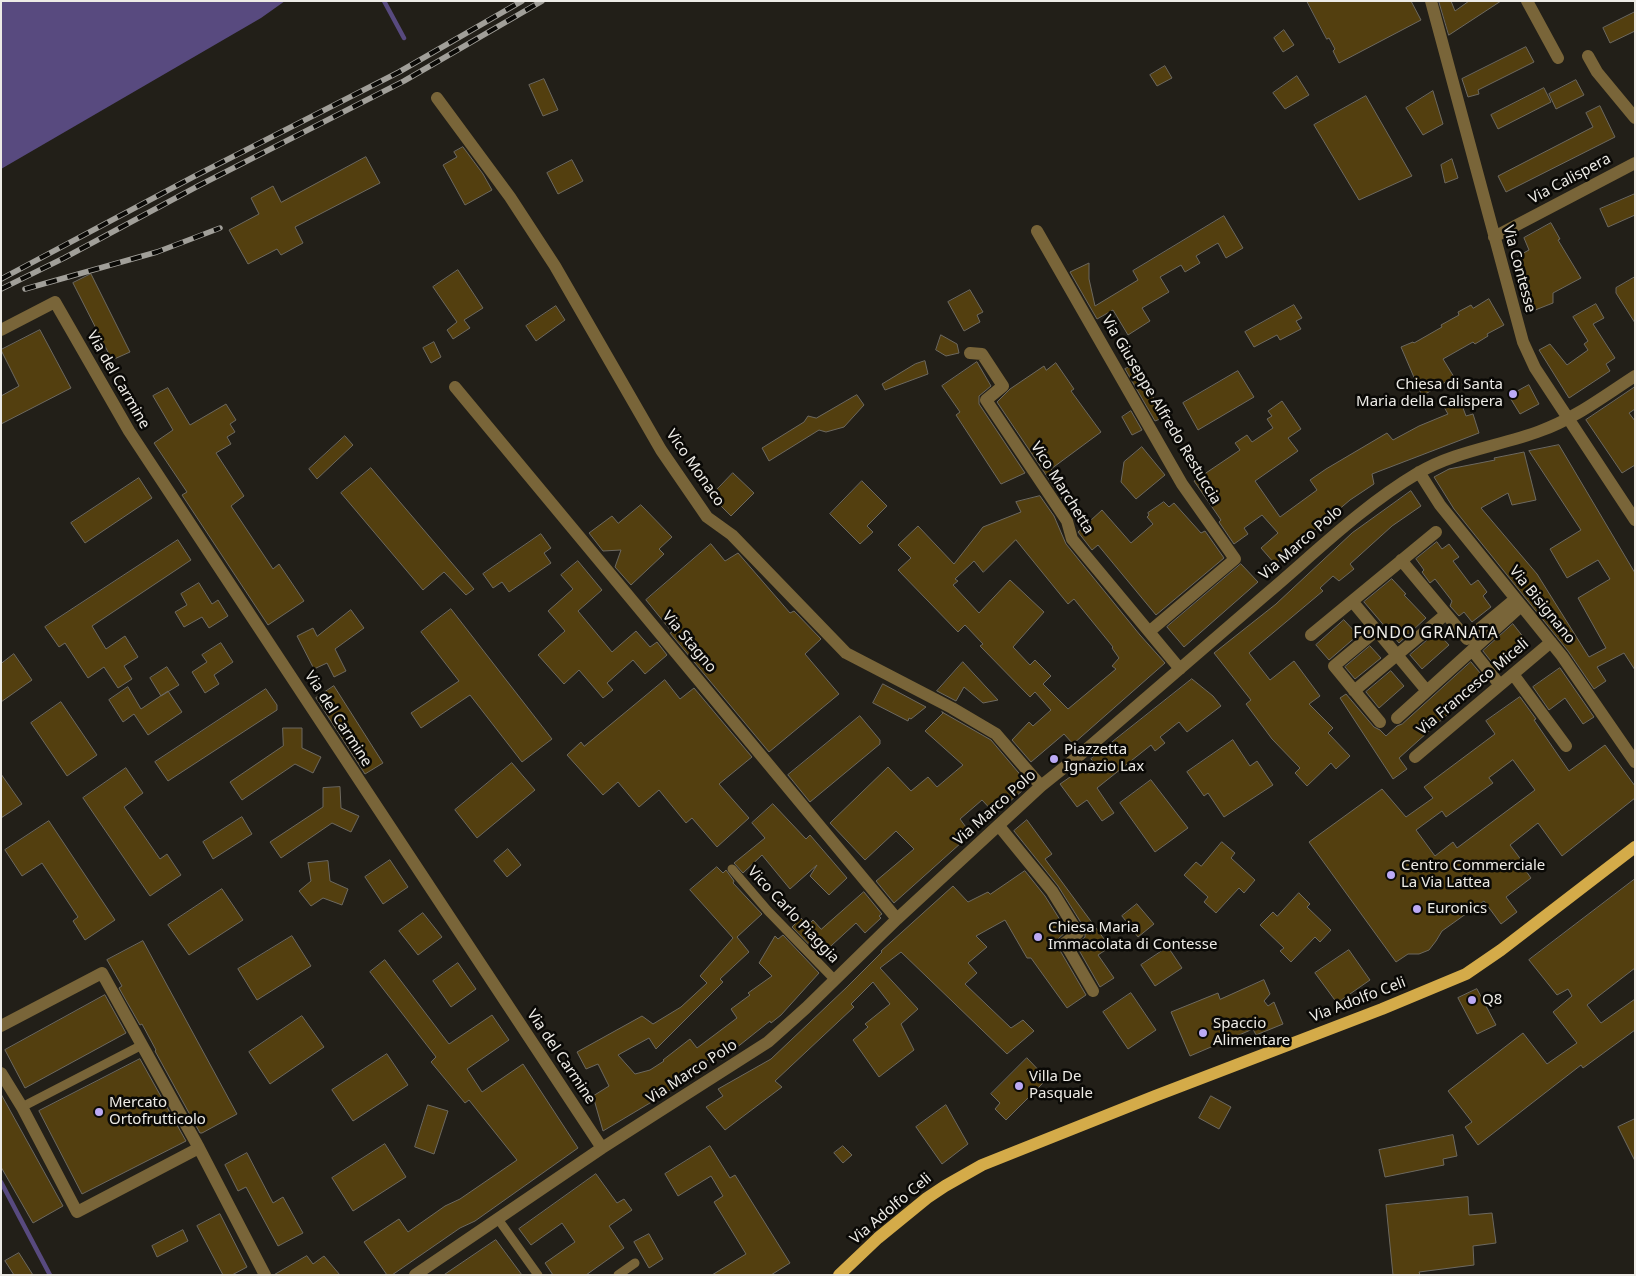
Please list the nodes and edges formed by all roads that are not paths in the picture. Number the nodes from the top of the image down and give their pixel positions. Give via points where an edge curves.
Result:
1 (1431, 1) edge
2 (1527, 1) edge
3 (1588, 56) dead end
4 (1558, 58) dead end
5 (437, 98) dead end
6 (1635, 118) edge
7 (1635, 163) edge
8 (1037, 231) dead end
9 (1494, 237) junction
10 (1, 330) edge
11 (970, 353) dead end
12 (1635, 376) edge
13 (455, 387) dead end
14 (1569, 418) junction
15 (1420, 472) junction
16 (1635, 520) edge
17 (1436, 532) dead end
18 (1401, 560) junction
19 (1352, 602) junction
20 (1518, 603) junction
21 (1446, 614) junction
22 (1150, 631) junction
23 (1376, 631) junction
24 (1311, 635) dead end
25 (1551, 642) junction
26 (1469, 645) junction
27 (1397, 655) junction
28 (1180, 669) junction
29 (1513, 674) junction
30 (1500, 685) junction
31 (1354, 691) junction
32 (1427, 691) junction
33 (1396, 718) dead end
34 (1380, 722) dead end
35 (1566, 746) dead end
36 (1415, 757) dead end
37 (1635, 762) edge
38 (1041, 786) junction
39 (999, 826) junction
40 (1635, 847) edge
41 (732, 869) dead end
42 (897, 919) junction
43 (834, 979) junction
44 (1093, 991) dead end
45 (1, 1026) edge
46 (142, 1045) junction
47 (1, 1073) edge
48 (22, 1107) junction
49 (199, 1148) junction
50 (602, 1148) junction
51 (498, 1219) junction
52 (635, 1263) dead end
53 (265, 1275) edge
54 (415, 1275) edge
55 (538, 1275) edge
56 (618, 1275) edge
57 (839, 1275) edge

1 - 9 street, Via Contesse
2 - 4 street
3 - 6 street
5 - 38 street, Vico Monaco via 510,197 555,266 661,450 707,517 732,535 846,653 996,734
7 - 9 street, Via Calispera
8 - 22 street, Via Giuseppe Alfredo Restuccia via 1182,484 1235,559
9 - 14 street, Via Contesse via 1523,342 1535,368
10 - 50 street, Via del Carmine via 55,302 129,432
11 - 22 street, Vico Marchetta via 982,354 1003,386 986,400 1067,521 1072,539
12 - 14 street, Via Marco Polo
13 - 42 street, Via Stagno
14 - 15 street, Via Marco Polo via 1539,432 1441,462
14 - 16 street, Via Contesse
15 - 20 street, Via Bisignano via 1440,505
15 - 28 street, Via Marco Polo via 1367,508
17 - 18 street
18 - 19 street
18 - 21 street
19 - 23 street
19 - 24 street
20 - 25 street, Via Bisignano
20 - 26 street
21 - 26 street
21 - 27 street
22 - 28 street, Vico Marchetta
23 - 27 street
23 - 31 street via 1334,666
25 - 29 street, Via Francesco Miceli
25 - 37 street, Via Bisignano
26 - 30 street
26 - 32 street
27 - 31 street
27 - 32 street
28 - 38 street, Via Marco Polo
29 - 30 street, Via Francesco Miceli
29 - 35 street
30 - 36 street, Via Francesco Miceli
31 - 34 street
32 - 33 street
38 - 39 street, Via Marco Polo
39 - 42 street, Via Marco Polo
39 - 44 street via 1052,891 1078,933 1065,943
40 - 57 main road, Via Adolfo Celi via 1466,974 982,1166 927,1198
41 - 43 lane, Vico Carlo Piaggia
42 - 43 street, Via Marco Polo
43 - 50 street, Via Marco Polo via 768,1042
45 - 46 street via 102,973
46 - 48 lane
46 - 49 street
47 - 48 street
48 - 49 street via 77,1212
49 - 53 street
50 - 51 street, Via Marco Polo
51 - 54 street, Via Marco Polo
51 - 55 lane
52 - 56 lane

